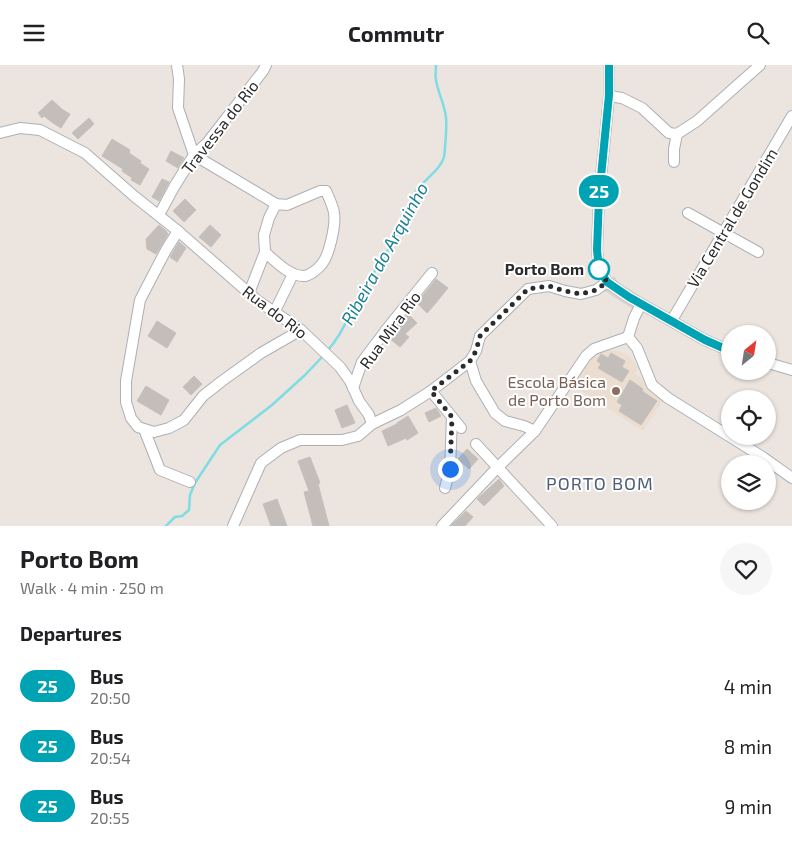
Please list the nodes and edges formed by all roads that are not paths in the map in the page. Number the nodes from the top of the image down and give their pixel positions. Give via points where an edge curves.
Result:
1 (177, 65) edge
2 (266, 65) edge
3 (610, 65) edge
4 (760, 65) edge
5 (609, 95) junction
6 (792, 116) edge
7 (0, 133) edge
8 (677, 134) junction
9 (194, 155) junction
10 (674, 162) dead end
11 (276, 204) junction
12 (688, 213) dead end
13 (159, 215) junction
14 (178, 231) junction
15 (724, 232) junction
16 (266, 252) junction
17 (758, 252) dead end
18 (432, 273) dead end
19 (293, 274) junction
20 (607, 282) junction
21 (249, 293) junction
22 (641, 303) junction
23 (275, 311) junction
24 (672, 320) junction
25 (302, 330) junction
26 (628, 337) junction
27 (721, 347) edge
28 (470, 361) junction
29 (776, 365) edge
30 (792, 370) edge
31 (353, 389) junction
32 (431, 391) junction
33 (452, 417) junction
34 (372, 424) junction
35 (461, 428) dead end
36 (144, 429) junction
37 (535, 431) junction
38 (476, 444) dead end
39 (497, 468) junction
40 (792, 478) edge
41 (190, 482) dead end
42 (445, 488) dead end
43 (232, 526) edge
44 (442, 526) edge
45 (552, 526) edge

1 - 9 street via 178,108
2 - 9 street, Travessa do Rio via 207,143
3 - 5 street
4 - 8 street via 697,121
5 - 8 street via 642,108 669,133
5 - 20 street via 597,250 599,269
6 - 15 street, Via Central de Gondim
7 - 13 street, Rua do Rio via 20,128 40,130 85,153
8 - 10 street
9 - 11 street
9 - 13 street, Travessa do Rio
11 - 16 street via 264,235
11 - 19 street via 287,205 326,191 334,214 332,237 322,265 305,276
12 - 15 street
13 - 14 street, Rua do Rio
14 - 21 street, Rua do Rio
14 - 36 street via 140,300 126,381 126,402 131,418
15 - 17 street
15 - 24 street, Via Central de Gondim
16 - 19 street
16 - 21 street
18 - 31 street, Rua Mira Rio via 362,362
19 - 23 street
20 - 22 street
20 - 28 street via 596,290 581,294 549,286 528,289 480,336
21 - 23 street, Rua do Rio
22 - 24 street
22 - 26 street
23 - 25 street, Rua do Rio
24 - 27 street
25 - 31 street, Rua do Rio via 340,367
25 - 36 street via 260,353 222,381 203,396 184,420 169,428
26 - 37 street via 594,349 586,356
26 - 40 street via 638,348 652,385
28 - 32 street
28 - 37 street via 476,381 495,413 505,421
29 - 30 street
31 - 34 street, Rua do Rio
32 - 33 street
32 - 34 street
33 - 35 street
33 - 42 street via 450,469
34 - 43 street via 358,436 342,440 300,440 281,448 262,463
36 - 41 street via 160,470
37 - 39 street
38 - 39 street
39 - 44 street
39 - 45 street

